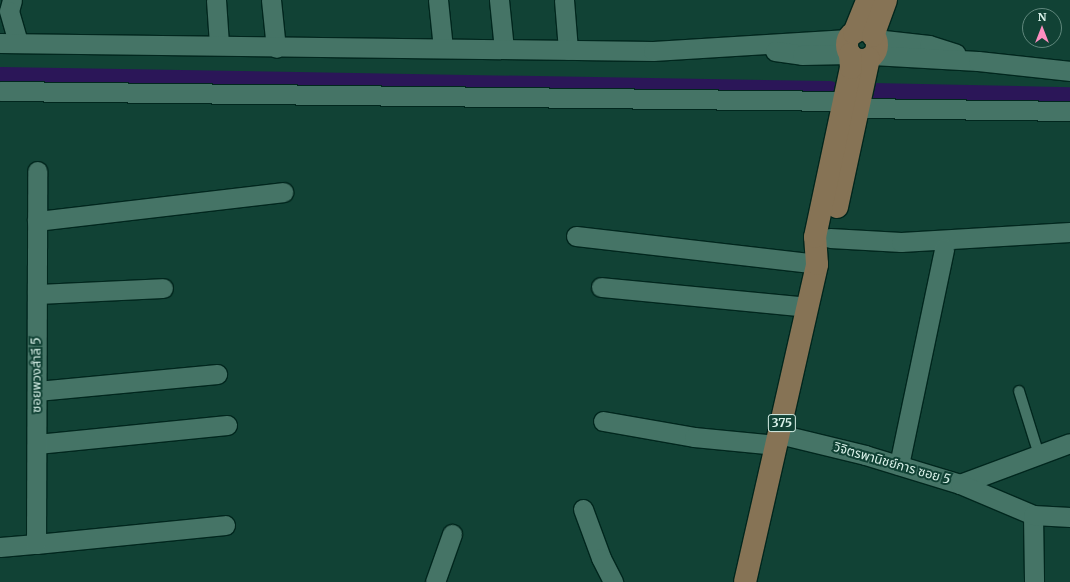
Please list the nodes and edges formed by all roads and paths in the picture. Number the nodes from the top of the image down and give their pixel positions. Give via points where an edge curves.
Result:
1 (12, 0) edge
2 (216, 0) edge
3 (271, 0) edge
4 (438, 0) edge
5 (499, 0) edge
6 (564, 0) edge
7 (867, 0) edge
8 (886, 0) edge
9 (9, 43) edge
10 (219, 44) junction
11 (863, 45) junction
12 (276, 48) junction
13 (443, 48) junction
14 (504, 49) junction
15 (568, 50) junction
16 (1070, 71) edge
17 (0, 90) edge
18 (851, 105) junction
19 (1070, 111) edge
20 (37, 171) dead end
21 (283, 192) dead end
22 (37, 221) junction
23 (1070, 232) edge
24 (576, 236) dead end
25 (830, 238) junction
26 (944, 249) dead end
27 (817, 264) junction
28 (601, 287) dead end
29 (163, 288) dead end
30 (37, 294) junction
31 (807, 307) junction
32 (217, 374) dead end
33 (37, 391) junction
34 (1018, 392) dead end
35 (603, 421) dead end
36 (227, 425) dead end
37 (778, 440) junction
38 (1070, 443) edge
39 (37, 444) junction
40 (1039, 455) junction
41 (899, 465) junction
42 (960, 484) junction
43 (583, 509) dead end
44 (1033, 515) junction
45 (1070, 517) edge
46 (226, 525) dead end
47 (452, 534) dead end
48 (36, 544) junction
49 (0, 547) edge
50 (435, 582) edge
51 (613, 582) edge
52 (745, 582) edge
53 (1034, 582) edge

1 - 9 street via 9,11
2 - 10 street
3 - 12 street
4 - 13 street
5 - 14 street
6 - 15 street
7 - 11 main road, 375
8 - 11 main road, 375
9 - 10 street
10 - 12 street
11 - 15 street via 802,55 740,46 652,51
11 - 16 street via 929,46 978,61
11 - 18 main road, 375
12 - 13 street
13 - 14 street
14 - 15 street
17 - 18 street
18 - 19 street
18 - 25 main road, 375
18 - 27 main road, 375 via 815,238
20 - 22 street, ซอยพวงสำลี 5
21 - 22 street
22 - 30 street, ซอยพวงสำลี 5
23 - 25 street via 901,242
24 - 27 street
25 - 27 main road, 375
26 - 41 street
27 - 31 main road, 375
28 - 31 street
29 - 30 street
30 - 33 street, ซอยพวงสำลี 5
31 - 37 main road, 375
32 - 33 street
33 - 39 street, ซอยพวงสำลี 5
34 - 40 lane
35 - 37 street, วิจิตรพานิชย์การ ซอย 5 via 694,437
36 - 39 street
37 - 41 street, วิจิตรพานิชย์การ ซอย 5
37 - 52 main road, 375
38 - 40 street, วิจิตรพานิชย์การ ซอย 5
39 - 48 street, ซอยพวงสำลี 5
40 - 42 street, วิจิตรพานิชย์การ ซอย 5
41 - 42 street, วิจิตรพานิชย์การ ซอย 5
42 - 44 street
43 - 51 street
44 - 45 street
44 - 53 street
46 - 48 street
47 - 50 street
48 - 49 street

